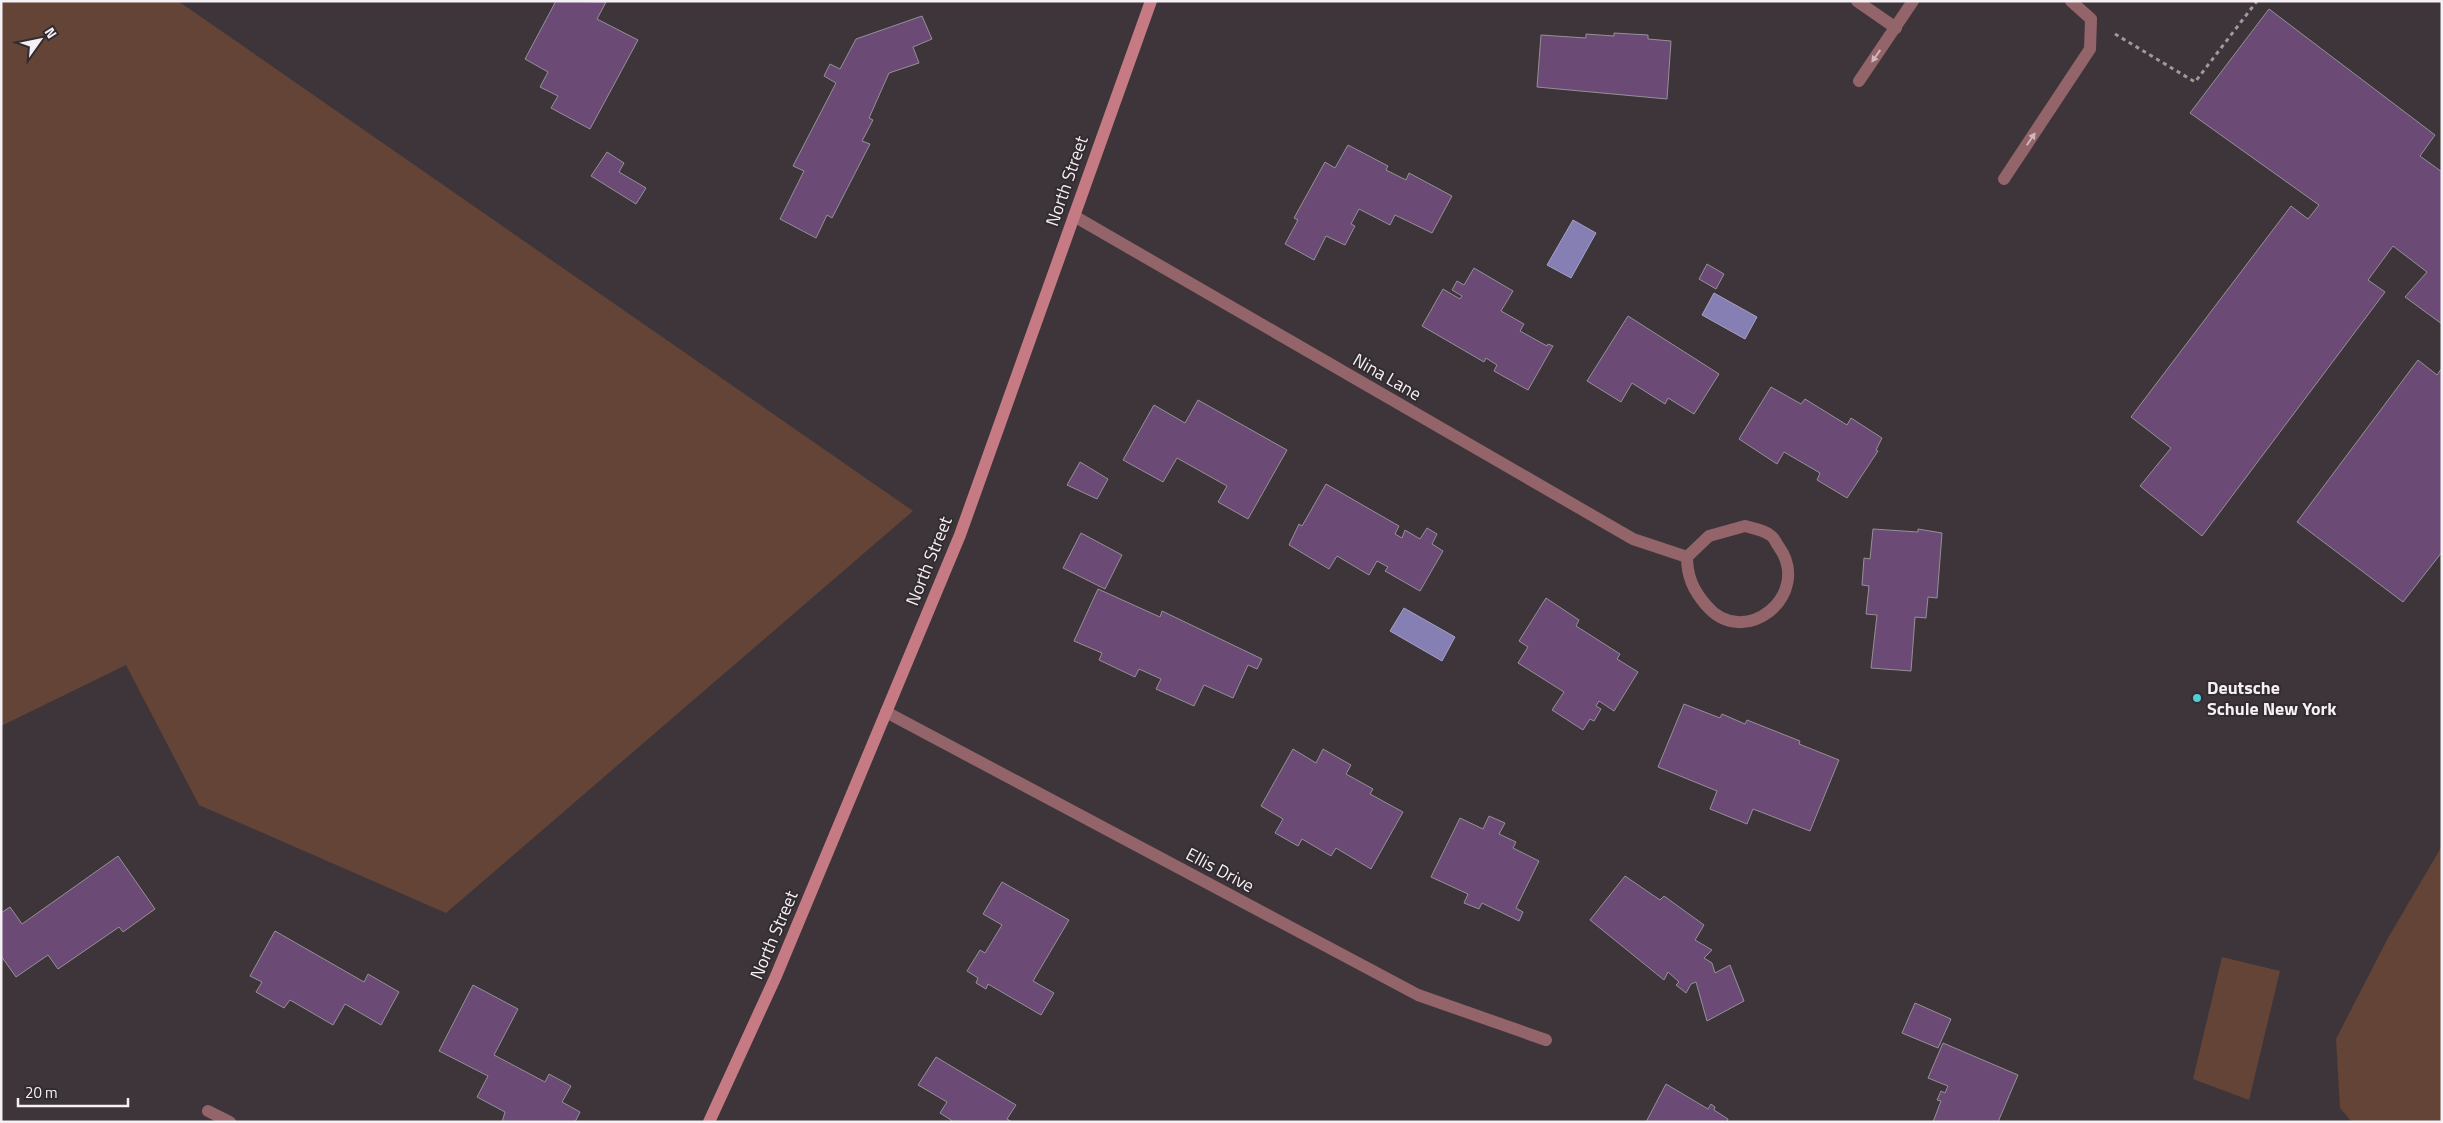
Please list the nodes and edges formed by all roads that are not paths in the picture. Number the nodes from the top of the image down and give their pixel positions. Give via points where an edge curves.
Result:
1 (1151, 1) edge
2 (1857, 1) edge
3 (1913, 1) edge
4 (2071, 1) edge
5 (1896, 28) junction
6 (1859, 81) dead end
7 (2004, 179) dead end
8 (1074, 216) junction
9 (1687, 557) junction
10 (886, 712) junction
11 (1546, 1040) dead end
12 (208, 1111) dead end
13 (230, 1122) edge
14 (709, 1122) edge

1 - 8 main road, North Street
2 - 5 street
3 - 5 street
7 -> 4 street via 2090,49 2091,19
5 -> 6 street
8 - 9 street, Nina Lane via 1633,539
8 - 10 main road, North Street via 960,534
9 - 9 street via 1687,574 1698,596 1714,615 1738,624 1758,618 1778,604 1788,585 1786,556 1770,535 1745,526 1709,536
10 - 11 street, Ellis Drive via 1418,995
10 - 14 main road, North Street via 776,976
12 - 13 street

